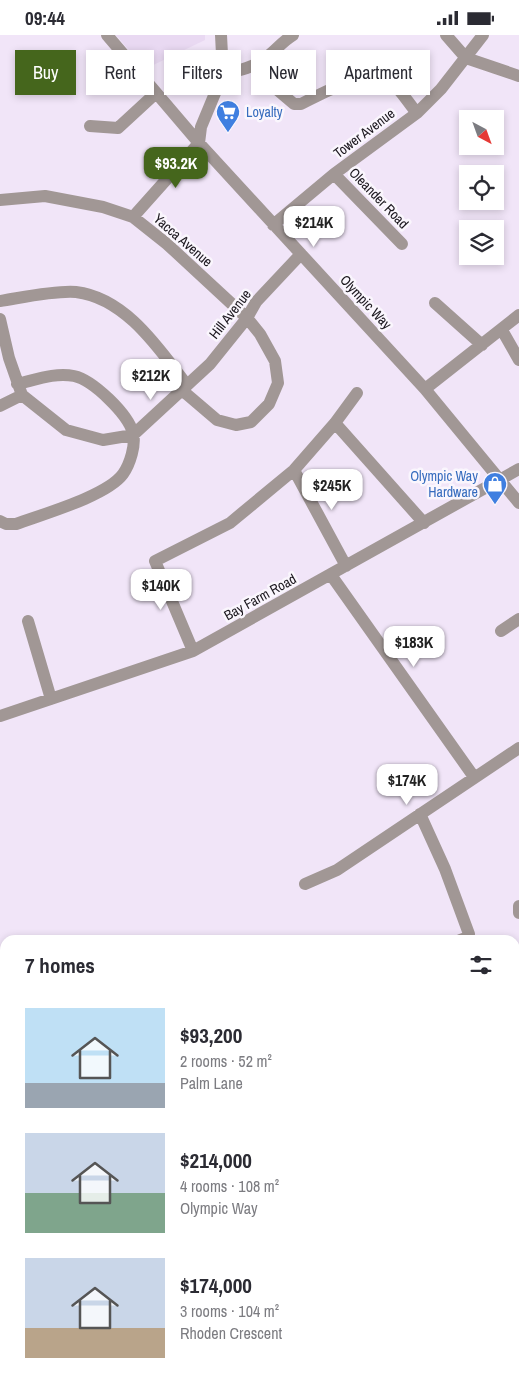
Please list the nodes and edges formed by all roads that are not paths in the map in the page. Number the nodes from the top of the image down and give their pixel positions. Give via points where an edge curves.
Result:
1 (107, 35) edge
2 (221, 35) edge
3 (293, 35) edge
4 (446, 35) edge
5 (483, 35) edge
6 (222, 50) edge
7 (274, 50) edge
8 (466, 58) junction
9 (519, 77) edge
10 (156, 93) junction
11 (215, 95) edge
12 (283, 95) edge
13 (417, 113) junction
14 (90, 126) dead end
15 (199, 143) junction
16 (334, 174) junction
17 (0, 200) edge
18 (133, 217) junction
19 (273, 225) junction
20 (402, 244) dead end
21 (301, 254) junction
22 (0, 301) edge
23 (435, 303) dead end
24 (519, 315) edge
25 (247, 318) junction
26 (0, 319) edge
27 (502, 330) junction
28 (482, 345) junction
29 (519, 360) edge
30 (185, 388) junction
31 (425, 389) junction
32 (20, 390) junction
33 (356, 393) dead end
34 (0, 406) edge
35 (335, 423) junction
36 (133, 435) junction
37 (519, 469) edge
38 (294, 470) junction
39 (501, 479) junction
40 (519, 503) edge
41 (0, 521) edge
42 (424, 523) junction
43 (346, 566) junction
44 (331, 575) junction
45 (519, 619) edge
46 (28, 621) dead end
47 (501, 631) dead end
48 (193, 651) junction
49 (51, 699) junction
50 (0, 716) edge
51 (519, 748) edge
52 (474, 777) junction
53 (420, 813) junction
54 (305, 884) dead end
55 (519, 906) edge
56 (519, 913) edge
57 (468, 935) edge

1 - 10 street, Olympic Way
2 - 6 street
3 - 7 street
4 - 8 street
5 - 8 street, Tower Avenue
8 - 9 street
8 - 13 street, Tower Avenue
10 - 14 street via 118,128
10 - 15 street, Olympic Way
11 - 15 street via 201,127
12 - 13 street via 294,104 301,104 348,82 380,78 392,83
13 - 16 street, Tower Avenue
15 - 18 street
15 - 19 street, Olympic Way
16 - 19 street, Tower Avenue
16 - 20 street, Oleander Road
17 - 18 street, Yacca Avenue via 45,196 103,207
18 - 25 street, Yacca Avenue
19 - 21 street, Olympic Way
21 - 25 street, Hill Avenue via 256,303
21 - 31 street, Olympic Way
22 - 30 street, Yacca Avenue via 74,292 99,297 129,318 154,342
23 - 28 street
24 - 27 street
25 - 30 street, Hill Avenue via 210,364
25 - 30 street, Yacca Avenue via 275,361 278,383 269,404 251,422 236,425 217,420
26 - 32 street
27 - 28 street
27 - 29 street
28 - 31 street
30 - 36 street, Hill Avenue
31 - 39 street, Olympic Way
32 - 34 street
32 - 36 street via 66,430 102,440
32 - 36 street via 49,376 74,376 98,389 126,418
33 - 35 street
35 - 38 street
35 - 42 street
36 - 41 street via 131,457 123,474 110,485 16,524
37 - 39 street, Bay Farm Road
38 - 43 street
38 - 48 street via 230,523 155,561
39 - 40 street, Olympic Way
39 - 42 street, Bay Farm Road
42 - 43 street, Bay Farm Road
43 - 44 street, Bay Farm Road
44 - 48 street, Bay Farm Road
44 - 52 street
45 - 47 street
46 - 49 street
48 - 49 street, Bay Farm Road
49 - 50 street, Bay Farm Road
51 - 52 street
52 - 53 street
53 - 54 street via 337,870
53 - 57 street via 445,869
55 - 56 street

